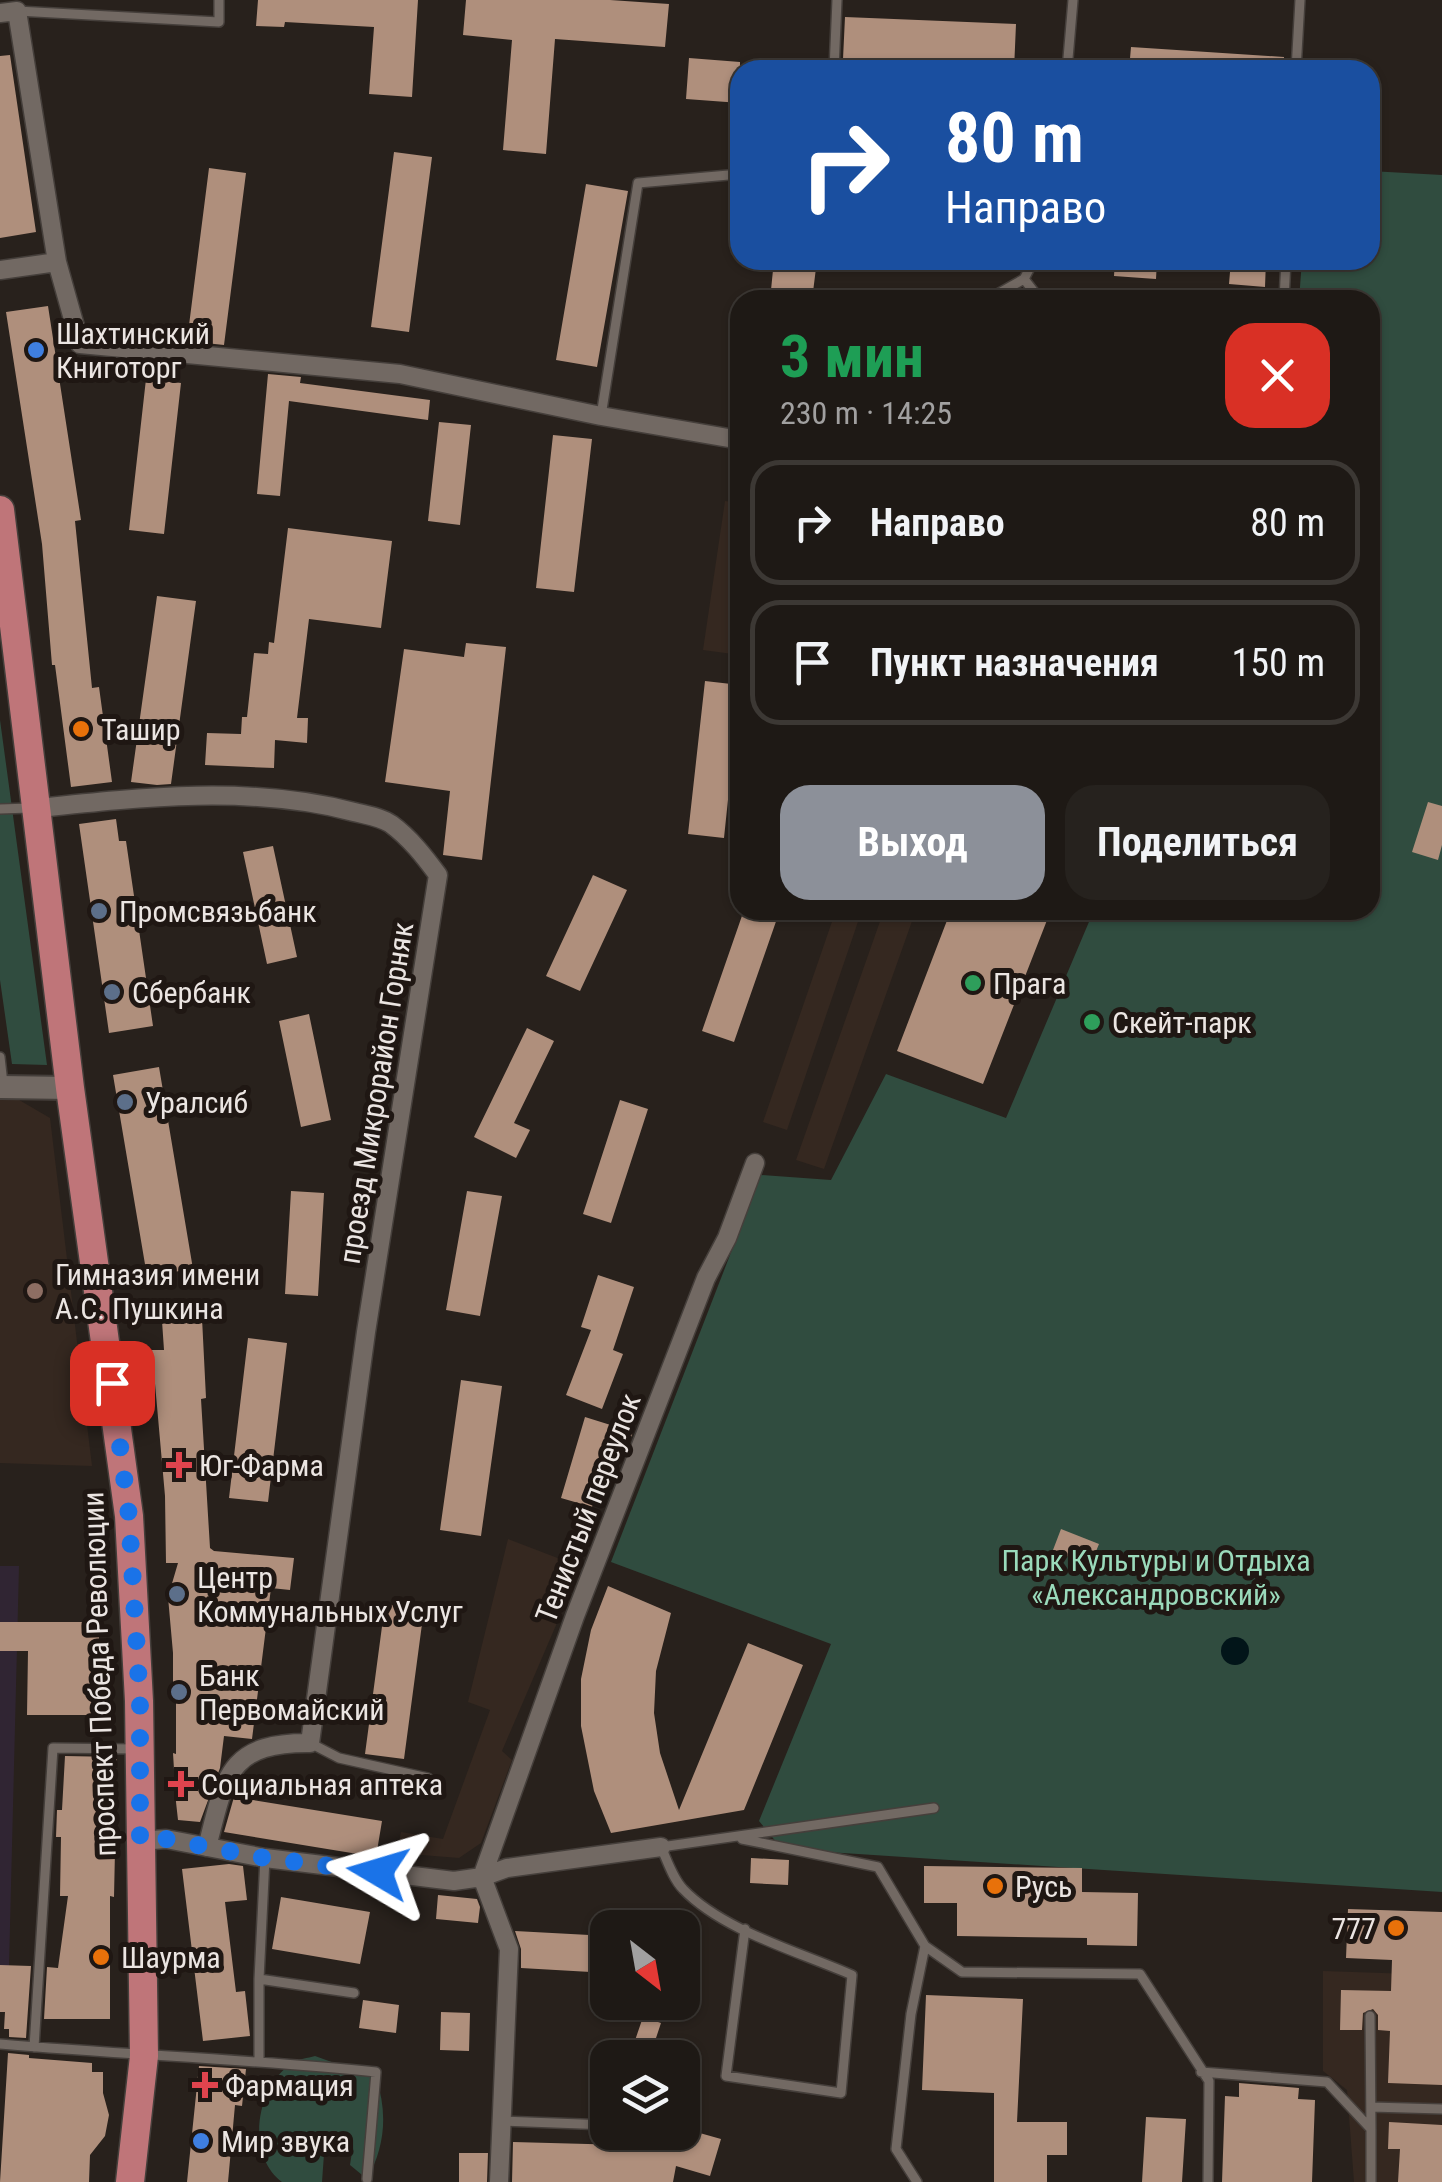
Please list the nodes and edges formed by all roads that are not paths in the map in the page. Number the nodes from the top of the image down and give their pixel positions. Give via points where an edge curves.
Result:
1 (220, 0) edge
2 (836, 0) edge
3 (1074, 0) edge
4 (1300, 0) edge
5 (8, 12) edge
6 (834, 60) edge
7 (1068, 60) edge
8 (1297, 60) edge
9 (730, 175) edge
10 (57, 262) junction
11 (0, 270) edge
12 (1029, 270) edge
13 (1024, 280) junction
14 (1006, 290) edge
15 (1032, 290) edge
16 (601, 416) junction
17 (730, 438) edge
18 (0, 510) edge
19 (4, 558) edge
20 (38, 808) junction
21 (0, 809) edge
22 (0, 1057) edge
23 (2, 1086) edge
24 (70, 1088) junction
25 (754, 1163) dead end
26 (310, 1743) junction
27 (139, 1749) junction
28 (428, 1778) dead end
29 (934, 1808) dead end
30 (739, 1838) junction
31 (140, 1841) junction
32 (206, 1846) junction
33 (661, 1847) junction
34 (265, 1858) junction
35 (482, 1877) junction
36 (746, 1929) junction
37 (925, 1946) junction
38 (258, 1978) junction
39 (354, 1993) dead end
40 (1370, 2016) dead end
41 (0, 2044) edge
42 (34, 2047) junction
43 (144, 2056) junction
44 (259, 2060) junction
45 (1202, 2072) junction
46 (1371, 2107) junction
47 (1442, 2109) edge
48 (502, 2121) junction
49 (590, 2124) edge
50 (1371, 2128) junction
51 (367, 2179) dead end
52 (130, 2182) edge
53 (499, 2182) edge
54 (917, 2182) edge
55 (1208, 2182) edge
56 (1371, 2182) edge

1 - 5 lane via 219,22
2 - 6 lane
3 - 7 lane
4 - 8 lane
5 - 10 street
9 - 16 lane via 638,183
10 - 11 street
10 - 16 street via 80,344 400,374
12 - 13 lane
13 - 14 lane
13 - 15 lane
16 - 17 street
18 - 19 main road, проспект Победа Революции
19 - 20 main road, проспект Победа Революции
20 - 21 lane
20 - 24 main road, проспект Победа Революции
20 - 26 street, проезд Микрорайон Горняк via 118,799 314,802 388,821 438,875
22 - 23 lane
23 - 24 street
24 - 27 main road, проспект Победа Революции via 129,1516
25 - 35 street, Тенистый переулок via 602,1544
26 - 28 lane via 338,1758
26 - 32 street via 262,1748 232,1766
27 - 31 main road, проспект Победа Революции
27 - 42 lane via 54,1748
29 - 30 lane
30 - 33 lane
30 - 37 lane via 878,1868
31 - 32 street
31 - 43 main road, проспект Победа Революции
32 - 34 street
33 - 35 street
33 - 36 lane via 681,1888
34 - 35 street via 454,1881
34 - 38 lane
35 - 48 street via 509,1949
36 - 36 lane via 852,1974 842,2093 726,2076
37 - 45 lane via 962,1972 1140,1974
37 - 54 lane via 896,2149
38 - 39 lane
38 - 44 lane
40 - 46 lane
41 - 42 lane
42 - 43 lane
43 - 44 lane
43 - 52 main road, проспект Победа Революции
44 - 51 lane via 376,2072
45 - 50 lane via 1328,2082
45 - 55 lane via 1209,2081
46 - 47 lane
46 - 50 lane
48 - 49 lane
48 - 53 street
50 - 56 lane

